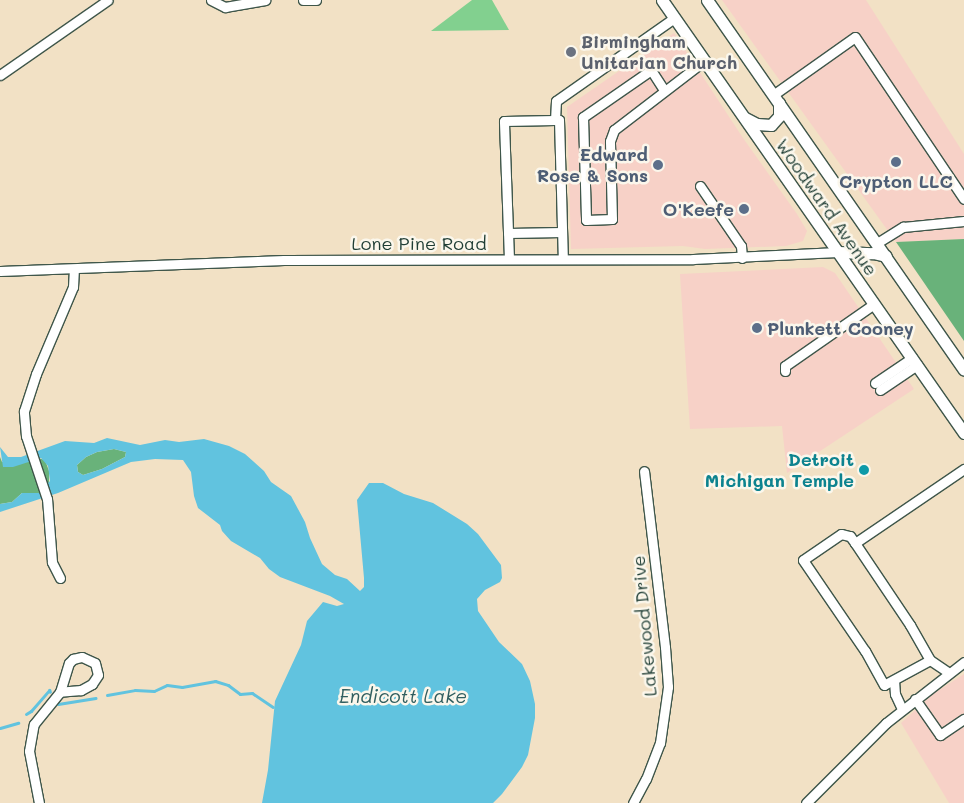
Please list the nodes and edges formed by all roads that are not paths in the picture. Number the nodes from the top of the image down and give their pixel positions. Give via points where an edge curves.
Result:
1 (108, 0) edge
2 (211, 0) edge
3 (265, 0) edge
4 (303, 0) edge
5 (316, 0) edge
6 (662, 0) edge
7 (707, 0) edge
8 (674, 18) junction
9 (704, 61) junction
10 (0, 76) edge
11 (664, 90) junction
12 (776, 99) junction
13 (742, 115) junction
14 (555, 120) junction
15 (700, 186) dead end
16 (964, 199) edge
17 (964, 221) edge
18 (562, 232) junction
19 (508, 233) junction
20 (877, 243) junction
21 (838, 252) junction
22 (886, 256) junction
23 (742, 258) junction
24 (509, 259) junction
25 (563, 259) junction
26 (0, 270) edge
27 (74, 270) junction
28 (874, 304) junction
29 (914, 362) junction
30 (964, 370) edge
31 (785, 371) dead end
32 (878, 387) dead end
33 (964, 433) edge
34 (964, 469) edge
35 (644, 471) dead end
36 (855, 543) junction
37 (60, 578) dead end
38 (930, 660) junction
39 (964, 662) edge
40 (949, 673) junction
41 (894, 680) junction
42 (60, 692) junction
43 (914, 699) junction
44 (902, 709) junction
45 (964, 719) edge
46 (39, 803) edge
47 (633, 803) edge
48 (806, 803) edge

1 - 10 street
2 - 3 street via 224,7
4 - 5 street
6 - 8 main road, Woodward Avenue
7 - 12 main road, Woodward Avenue
8 - 9 main road, Woodward Avenue
8 - 14 street via 556,101
9 - 11 street
9 - 13 main road, Woodward Avenue
11 - 11 street via 614,130 610,141 612,219 586,220 583,117 651,70
12 - 13 main road via 779,116 771,125 757,124
12 - 16 street via 855,38
12 - 20 main road, Woodward Avenue
13 - 21 main road, Woodward Avenue
14 - 18 street via 559,120
14 - 19 street via 504,121
15 - 23 street via 741,246
17 - 20 street via 904,227
18 - 19 street
18 - 25 street
19 - 24 street
20 - 22 main road, Woodward Avenue
21 - 22 main road
21 - 23 street, Lone Pine Road
21 - 28 main road, Woodward Avenue
22 - 30 main road, Woodward Avenue
23 - 25 street, Lone Pine Road
24 - 25 street, Lone Pine Road
24 - 27 street, Lone Pine Road via 266,261
26 - 27 street, Lone Pine Road
27 - 37 street via 73,287 26,402 23,423 47,499 52,562
28 - 29 main road, Woodward Avenue
28 - 31 street via 785,366
29 - 32 street
29 - 33 main road, Woodward Avenue
34 - 36 street
35 - 47 street, Lakewood Drive via 668,687 658,749
36 - 38 street
36 - 41 street via 850,536 841,534 803,560 865,651 884,685
38 - 40 street
38 - 41 street
39 - 40 street
40 - 43 street
41 - 44 street via 895,694
42 - 42 street via 65,670 73,659 82,657 95,663 99,671 92,684 81,690
42 - 46 street via 40,714 31,731 30,764
43 - 44 street
43 - 45 street via 940,735
44 - 48 street

